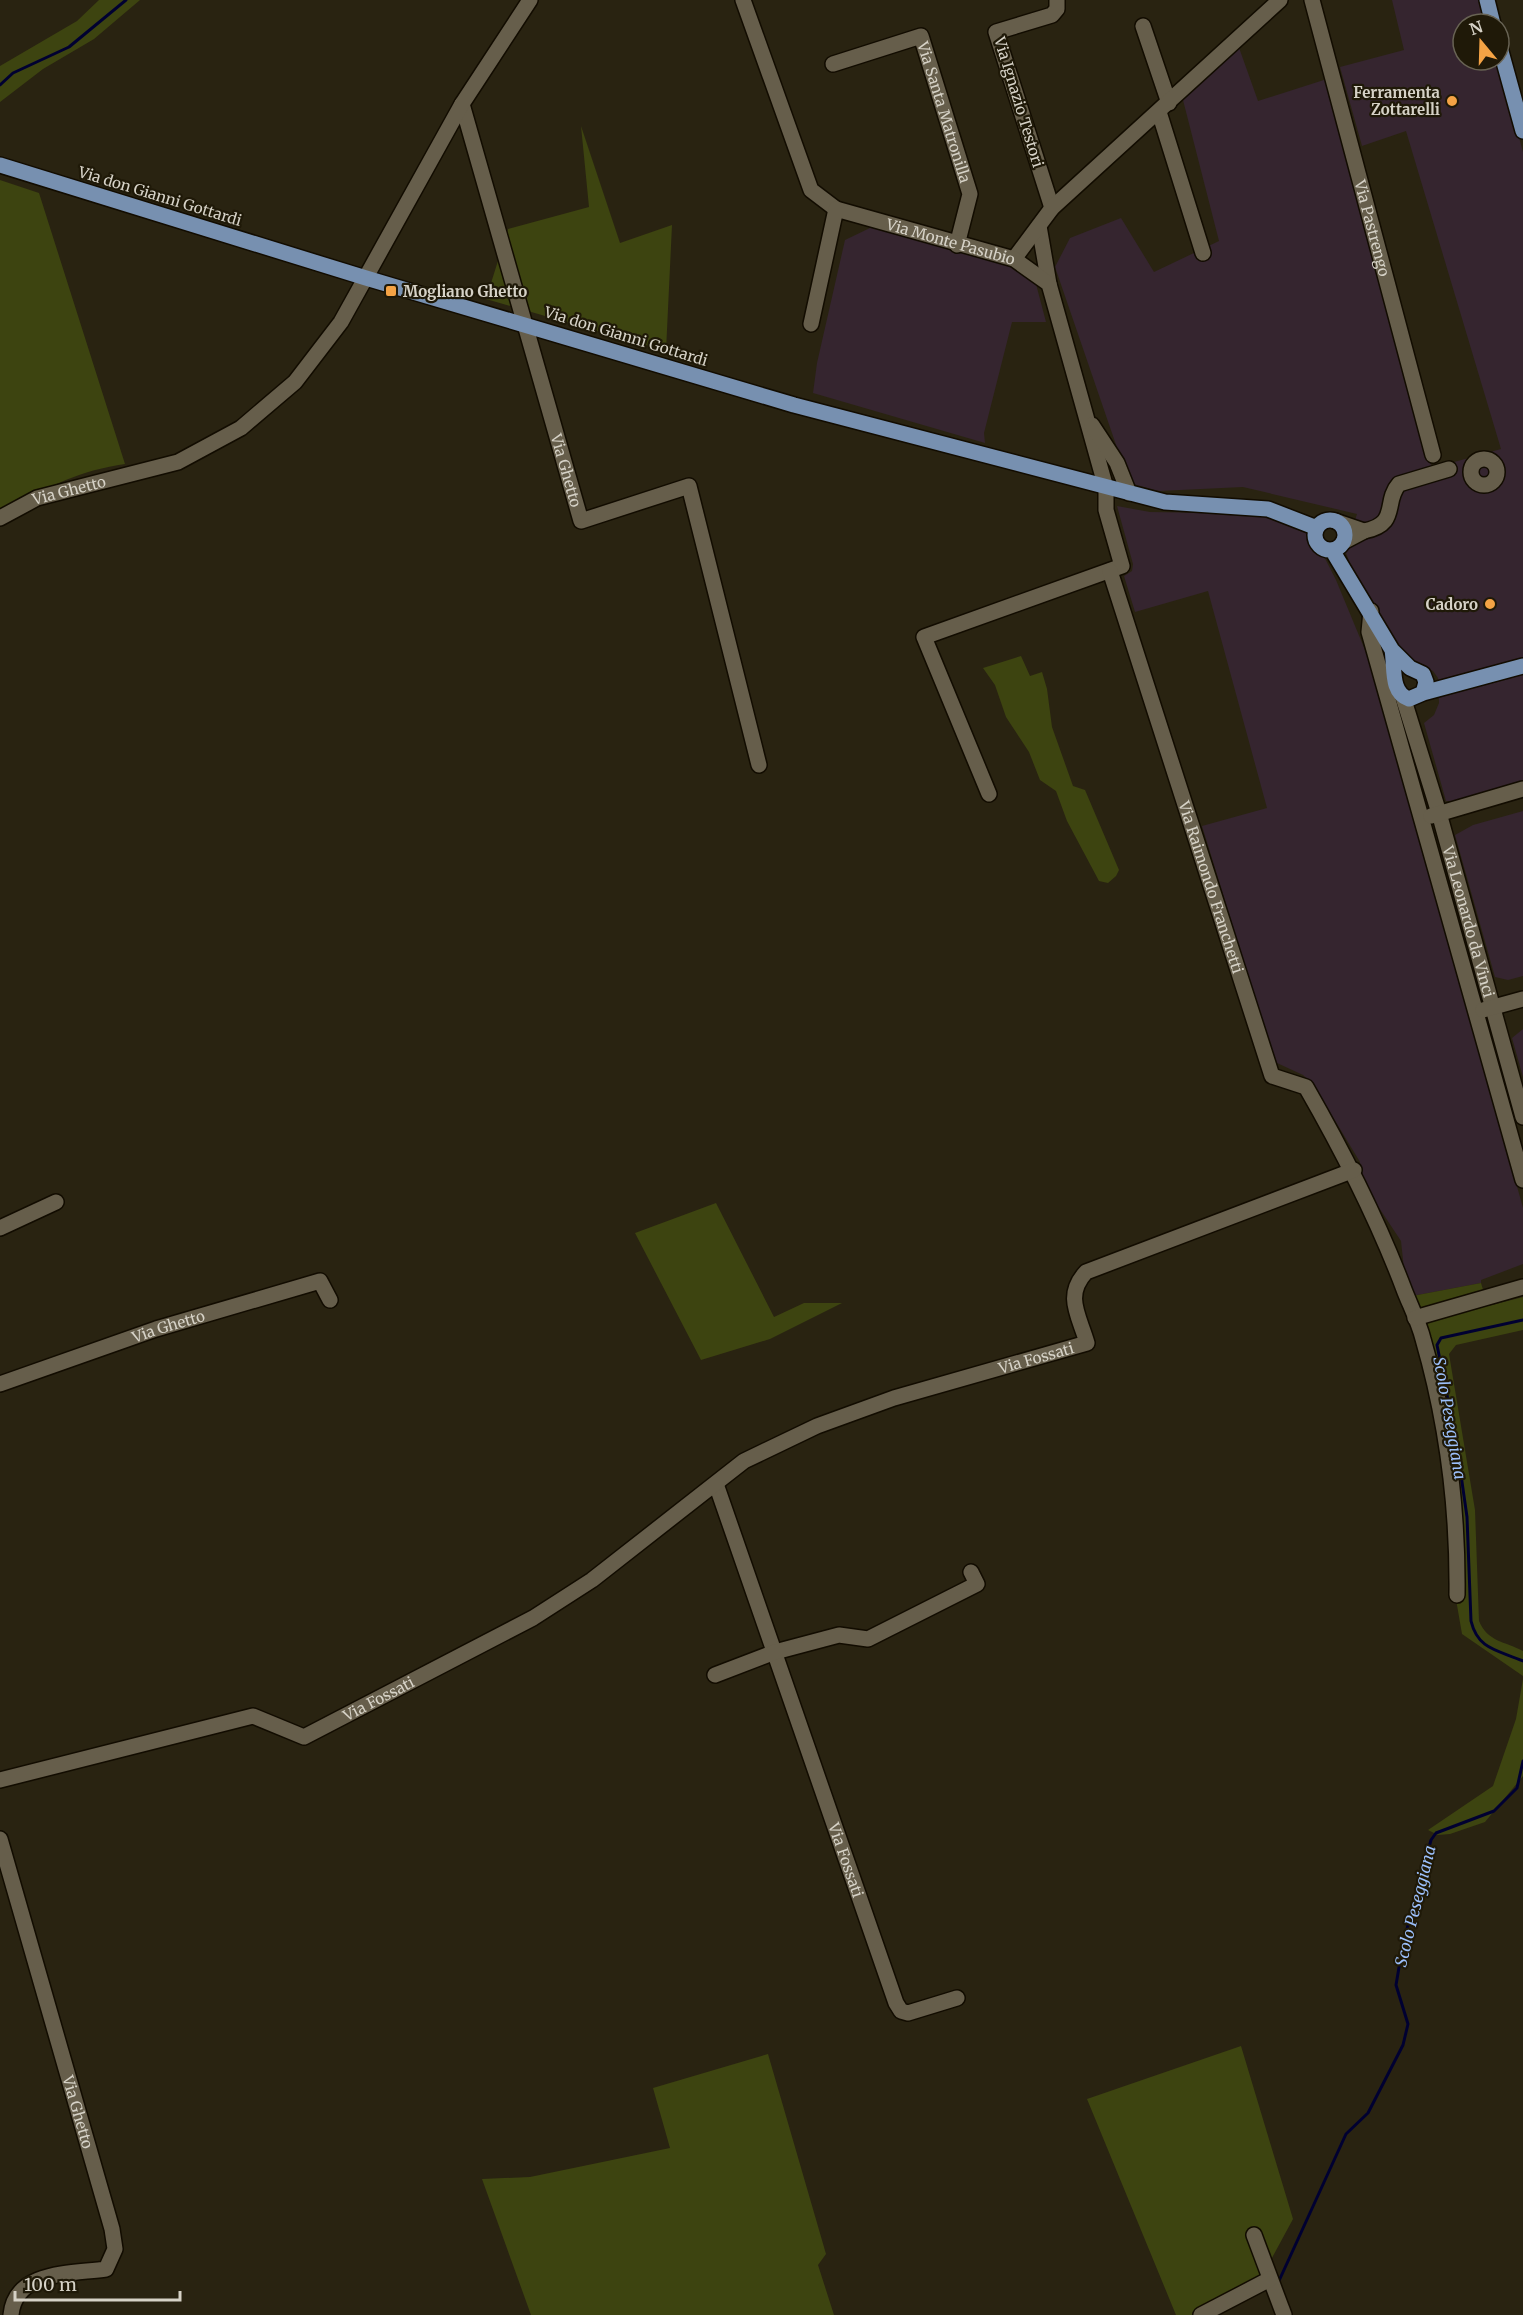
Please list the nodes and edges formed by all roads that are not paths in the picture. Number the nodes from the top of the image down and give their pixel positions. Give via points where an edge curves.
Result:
1 (530, 0) edge
2 (743, 0) edge
3 (1057, 0) edge
4 (1280, 0) edge
5 (1312, 0) edge
6 (1143, 26) dead end
7 (833, 64) dead end
8 (1507, 72) edge
9 (462, 104) junction
10 (1164, 107) junction
11 (1523, 131) edge
12 (0, 165) edge
13 (1052, 208) junction
14 (836, 209) junction
15 (1039, 226) junction
16 (957, 245) junction
17 (1203, 253) dead end
18 (1014, 259) junction
19 (366, 278) junction
20 (1049, 284) junction
21 (524, 324) junction
22 (811, 324) dead end
23 (1084, 416) junction
24 (1433, 455) dead end
25 (1476, 462) junction
26 (1449, 470) junction
27 (1477, 482) junction
28 (1106, 488) junction
29 (1129, 493) junction
30 (0, 518) edge
31 (1335, 521) junction
32 (1317, 528) junction
33 (1364, 531) junction
34 (1337, 546) junction
35 (1110, 571) junction
36 (1371, 611) junction
37 (1392, 650) junction
38 (1523, 666) edge
39 (1410, 668) junction
40 (1396, 678) junction
41 (1418, 691) junction
42 (759, 765) dead end
43 (1523, 789) edge
44 (989, 794) dead end
45 (1439, 813) junction
46 (1421, 818) junction
47 (1523, 999) edge
48 (1492, 1007) junction
49 (1475, 1012) junction
50 (1523, 1117) edge
51 (1354, 1170) junction
52 (1523, 1180) edge
53 (56, 1202) dead end
54 (0, 1228) edge
55 (1523, 1287) edge
56 (330, 1300) dead end
57 (1415, 1318) junction
58 (0, 1384) edge
59 (716, 1484) junction
60 (971, 1572) dead end
61 (1457, 1595) dead end
62 (775, 1652) junction
63 (715, 1675) dead end
64 (0, 1780) edge
65 (0, 1839) edge
66 (957, 1998) dead end
67 (1254, 2235) dead end
68 (1272, 2284) junction
69 (11, 2315) edge
70 (1201, 2315) edge
71 (1284, 2315) edge

1 - 9 street, Via Ghetto
2 - 14 street via 811,190
3 - 13 street, Via Ignazio Testori via 1052,15 996,32
4 - 10 street, Via Monte Pasubio
5 - 24 street, Via Pastrengo
6 - 10 street
7 - 16 street, Via Santa Matronilla via 921,36 970,194
8 - 11 main road
9 - 19 street, Via Ghetto
9 - 21 street, Via Ghetto
10 - 13 street, Via Monte Pasubio
10 - 17 street
12 - 19 main road, Via don Gianni Gottardi
13 - 15 street, Via Monte Pasubio
14 - 16 street, Via Monte Pasubio
14 - 22 street
15 - 18 street, Via Monte Pasubio
15 - 20 street
16 - 18 street, Via Monte Pasubio
18 - 20 street, Via Monte Pasubio
19 - 21 main road, Via don Gianni Gottardi
19 - 30 street, Via Ghetto via 341,322 295,382 241,428 178,462 37,498
20 - 23 street
21 - 28 main road, Via don Gianni Gottardi via 794,405
21 - 42 street, Via Ghetto via 580,520 689,486
23 - 28 street
23 - 29 street via 1117,463
25 - 26 street
25 - 27 street via 1471,471
25 - 27 street via 1489,460 1496,469 1493,481
26 - 27 street
26 - 33 street via 1399,484 1385,521
28 - 29 main road, Via don Gianni Gottardi
28 - 35 street via 1106,510 1122,566
29 - 32 main road, Via don Gianni Gottardi via 1165,502 1268,509
31 - 32 main road via 1323,521
31 - 33 street
31 - 34 main road via 1343,529
32 - 34 main road via 1316,542 1323,548
33 - 34 street
34 - 36 main road
35 - 44 street via 924,637
35 - 51 street, Via Raimondo Franchetti via 1272,1076 1306,1088
36 - 37 main road
36 - 46 street via 1369,632
37 - 39 main road
37 - 40 main road
38 - 41 main road
39 - 40 main road
39 - 41 main road via 1419,671
40 - 41 main road via 1395,687
41 - 45 street, Via Leonardo da Vinci via 1414,728
43 - 45 street
45 - 46 street
45 - 48 street, Via Leonardo da Vinci
46 - 49 street
47 - 48 street
48 - 49 street
48 - 50 street, Via Leonardo da Vinci
49 - 52 street
51 - 57 street
51 - 59 street, Via Fossati via 1086,1272 1075,1284 1073,1296 1087,1343 894,1398 817,1426 744,1461
53 - 54 street
55 - 57 street
56 - 58 street, Via Ghetto via 320,1281 156,1329
57 - 61 street via 1423,1337 1446,1443 1458,1540
59 - 62 street, Via Fossati
59 - 64 street, Via Fossati via 592,1580 533,1618 304,1737 253,1716
60 - 62 street via 977,1584 868,1639 839,1635
62 - 63 street
62 - 66 street, Via Fossati via 896,2003 908,2013
65 - 69 street, Via Ghetto via 115,2249 106,2269 33,2280 18,2292
67 - 68 street
68 - 70 street
68 - 71 street

